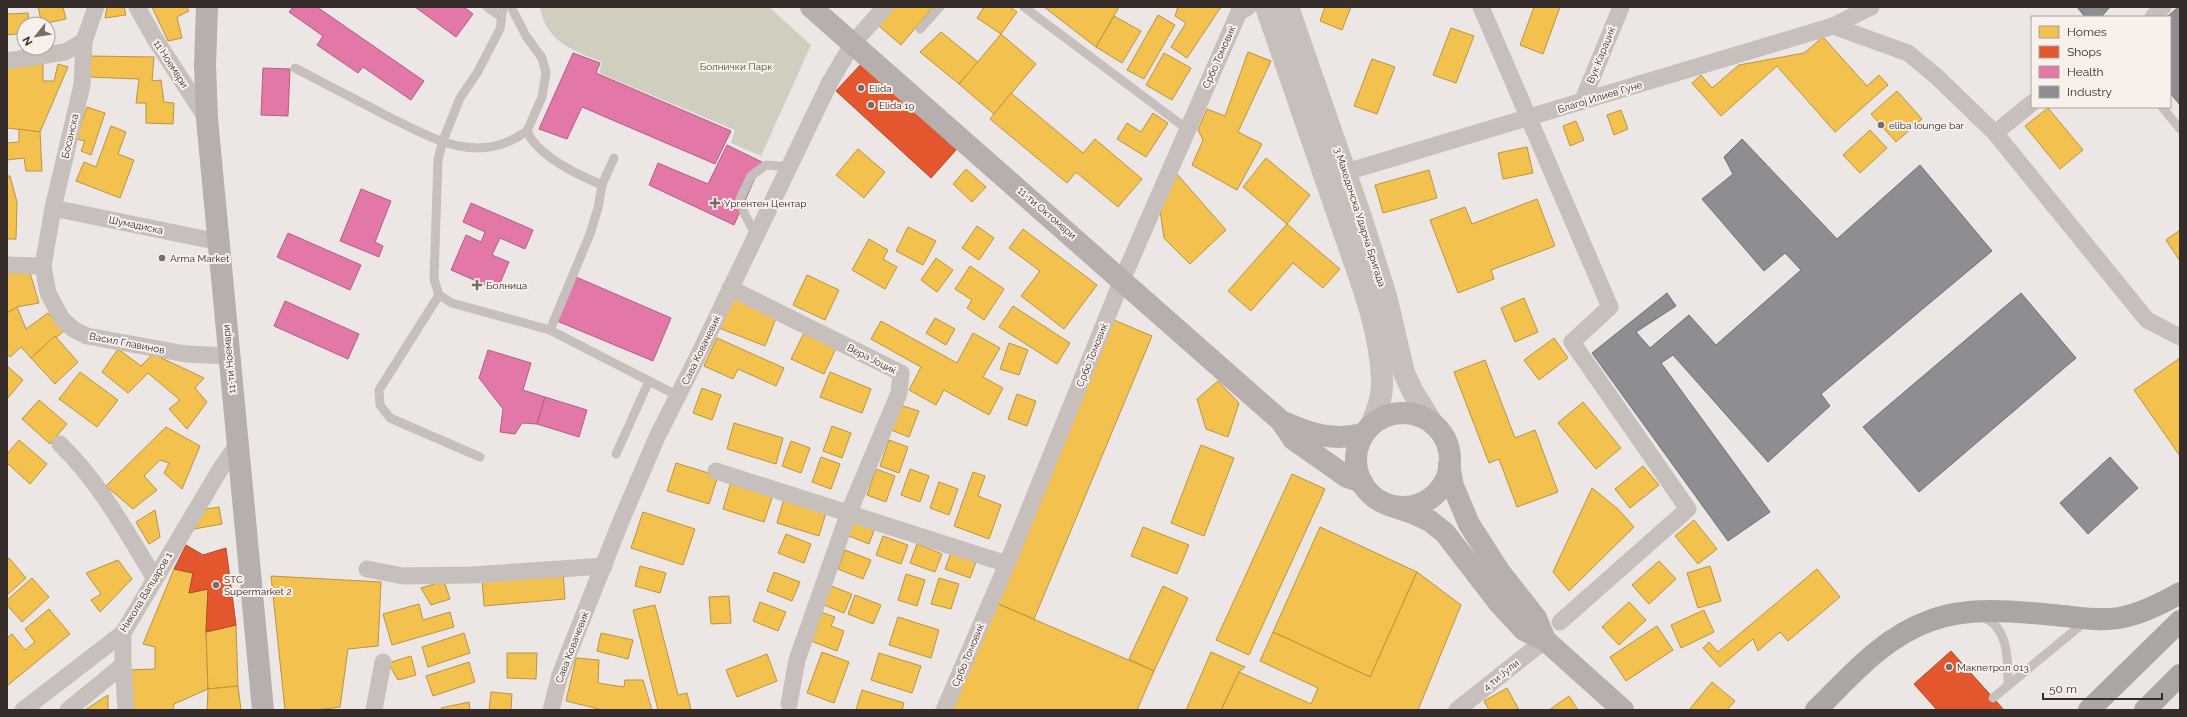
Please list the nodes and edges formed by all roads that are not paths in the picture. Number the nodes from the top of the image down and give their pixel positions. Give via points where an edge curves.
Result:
1 (96, 7) edge
2 (137, 7) edge
3 (207, 7) edge
4 (487, 7) edge
5 (511, 7) edge
6 (811, 7) edge
7 (885, 7) edge
8 (940, 7) edge
9 (1024, 7) edge
10 (1248, 7) edge
11 (1266, 7) edge
12 (1288, 7) edge
13 (1481, 7) edge
14 (1621, 7) edge
15 (1871, 7) edge
16 (2163, 7) edge
17 (502, 12) edge
18 (2154, 16) edge
19 (1833, 26) junction
20 (920, 29) dead end
21 (84, 41) junction
22 (853, 43) junction
23 (7, 61) edge
24 (296, 68) dead end
25 (1582, 102) junction
26 (2031, 104) edge
27 (2163, 108) edge
28 (1530, 118) junction
29 (207, 119) junction
30 (2180, 128) edge
31 (1187, 129) junction
32 (527, 131) junction
33 (1995, 134) junction
34 (442, 143) junction
35 (614, 158) dead end
36 (790, 167) junction
37 (1336, 175) junction
38 (602, 185) junction
39 (53, 208) junction
40 (756, 235) junction
41 (218, 242) junction
42 (7, 265) edge
43 (42, 266) junction
44 (1122, 280) junction
45 (730, 288) junction
46 (439, 295) junction
47 (550, 330) junction
48 (2180, 337) edge
49 (229, 356) junction
50 (649, 381) junction
51 (678, 396) junction
52 (1281, 421) junction
53 (1433, 424) junction
54 (1367, 429) junction
55 (60, 444) dead end
56 (237, 445) junction
57 (616, 454) dead end
58 (480, 457) dead end
59 (1449, 465) junction
60 (716, 471) dead end
61 (1362, 482) junction
62 (1392, 506) junction
63 (849, 512) junction
64 (1007, 564) junction
65 (604, 566) junction
66 (367, 569) dead end
67 (155, 579) junction
68 (2180, 593) edge
69 (1968, 612) junction
70 (2089, 619) junction
71 (2180, 621) edge
72 (1560, 622) dead end
73 (123, 633) junction
74 (1545, 640) junction
75 (383, 662) dead end
76 (123, 665) junction
77 (2180, 675) edge
78 (2008, 685) junction
79 (1993, 698) dead end
80 (790, 704) dead end
81 (23, 710) edge
82 (68, 710) edge
83 (126, 710) edge
84 (263, 710) edge
85 (374, 710) edge
86 (551, 710) edge
87 (944, 710) edge
88 (1457, 710) edge
89 (1623, 710) edge
90 (1816, 710) edge
91 (2089, 710) edge
92 (2145, 710) edge

1 - 21 street, Босанска
2 - 29 street, 11 Ноември
3 - 29 main road, 11-ти Ноември
4 - 17 lane
5 - 32 lane via 526,36 542,58 546,73 542,97
6 - 22 main road, 11-ти Октомври
7 - 22 street, Сава Ковачевиќ
8 - 20 lane
9 - 31 lane
10 - 31 street, Србо Томовиќ via 1239,12
11 - 37 street, 3 Македонска Ударна Бригада
12 - 37 street, 3 Македонска Ударна Бригада
13 - 28 street
14 - 25 street, Вук Караџиќ
15 - 19 street, Благој Илиев Гуне
16 - 18 street
17 - 34 lane via 500,29 460,98
19 - 25 street, Благој Илиев Гуне
19 - 33 street via 1908,53 1936,76
21 - 23 street via 65,52
21 - 39 street, Босанска via 82,85
22 - 36 street, Сава Ковачевиќ via 830,82
22 - 44 main road, 11-ти Октомври
24 - 34 lane
25 - 28 street, Благој Илиев Гуне
26 - 33 street
27 - 30 lane
28 - 37 street, Благој Илиев Гуне
28 - 72 street via 1610,307 1572,342 1688,509
29 - 41 main road, 11-ти Ноември
31 - 44 street, Србо Томовиќ
32 - 34 lane via 502,146 471,148
32 - 38 lane via 530,140 562,165
33 - 48 street via 2147,320 2156,327
34 - 46 lane via 436,187 434,279
35 - 38 lane
36 - 40 street, Сава Ковачевиќ
36 - 40 lane via 766,165 751,176 740,199
37 - 53 street, 3 Македонска Ударна Бригада via 1386,296 1404,373
37 - 54 street, 3 Македонска Ударна Бригада via 1381,360 1382,397
38 - 47 lane via 590,234
39 - 41 street, Шумадиска
39 - 43 street, Босанска
40 - 45 street, Сава Ковачевиќ
41 - 49 main road, 11-ти Ноември
42 - 43 street
43 - 49 street, Васил Главинов via 48,293 62,319 73,330 87,336 178,352
44 - 52 main road, 11-ти Октомври
44 - 64 street, Србо Томовиќ
45 - 51 street, Сава Ковачевиќ
45 - 63 street, Вера Јоциќ via 901,373 898,393
46 - 47 lane via 452,303
46 - 58 lane via 379,390 380,405 390,418
47 - 50 lane
49 - 56 main road, 11-ти Ноември
50 - 51 lane
50 - 57 lane
51 - 65 street, Сава Ковачевиќ
52 - 54 main road via 1323,437 1336,438
52 - 61 main road via 1293,439 1347,477
53 - 54 main road via 1413,414 1402,413 1380,418
53 - 59 main road via 1446,443
54 - 61 main road via 1358,445 1356,458
55 - 67 street via 80,464 113,507
56 - 67 street, Никола Вапцаров 1
56 - 84 main road, 11-ти Ноември
59 - 62 main road via 1447,476 1434,495 1415,505
59 - 74 main road via 1453,486 1469,524 1499,571 1536,618
60 - 63 street
61 - 62 main road via 1374,497
62 - 74 main road via 1430,521 1445,533 1504,609 1524,630
63 - 64 street
63 - 80 street, Вера Јоциќ via 797,660
64 - 87 street, Србо Томовиќ
65 - 66 street via 418,576 403,576
65 - 86 street, Сава Ковачевиќ via 560,675
67 - 73 street, Никола Вапцаров 1
68 - 70 highway via 2157,606 2118,618
69 - 70 highway via 2028,613
69 - 78 lane via 1989,619 2004,639
69 - 90 highway via 1930,620 1892,639
70 - 78 lane
71 - 91 highway
73 - 76 street
73 - 81 street, Никола Вапцаров 1
74 - 88 street, 4 ти Јули
74 - 89 main road
75 - 85 street
76 - 82 street
76 - 83 street
77 - 92 highway
78 - 79 lane

